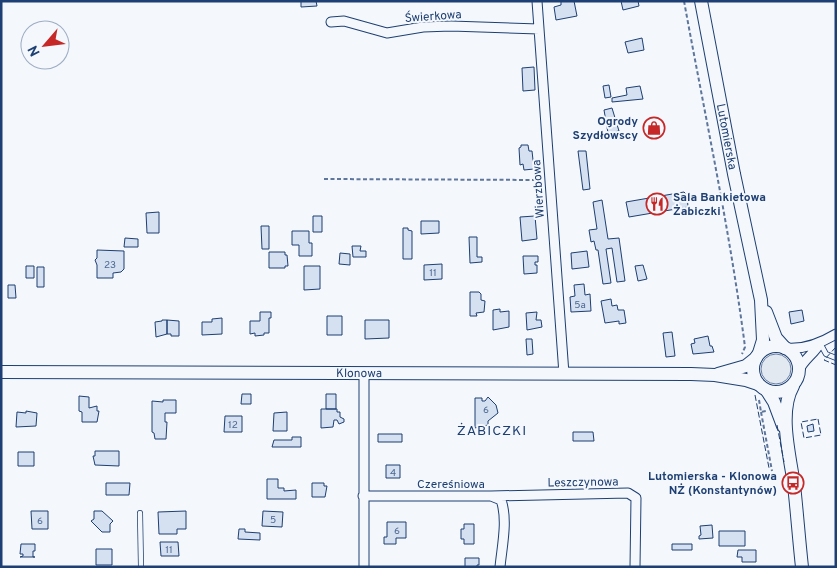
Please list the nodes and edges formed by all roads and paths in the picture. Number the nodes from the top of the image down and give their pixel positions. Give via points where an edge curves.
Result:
1 (537, 1) edge
2 (684, 1) edge
3 (701, 1) edge
4 (331, 22) dead end
5 (539, 29) junction
6 (324, 179) dead end
7 (550, 180) junction
8 (761, 300) junction
9 (836, 334) edge
10 (820, 343) junction
11 (785, 348) junction
12 (742, 355) dead end
13 (757, 355) junction
14 (836, 358) edge
15 (799, 370) junction
16 (1, 372) edge
17 (364, 373) junction
18 (564, 374) junction
19 (715, 375) junction
20 (793, 386) junction
21 (761, 391) junction
22 (770, 411) dead end
23 (761, 412) junction
24 (786, 433) junction
25 (772, 471) dead end
26 (364, 496) junction
27 (492, 496) junction
28 (140, 513) dead end
29 (140, 567) edge
30 (364, 567) edge
31 (500, 567) edge
32 (635, 567) edge
33 (802, 567) edge

1 - 5 street, Wierzbowa
2 - 12 path via 726,224 744,335
3 - 8 street, Lutomierska
4 - 5 street, Świerkowa via 344,21 387,33 450,26
5 - 7 street, Wierzbowa
6 - 7 path
7 - 18 street, Wierzbowa
8 - 11 street, Lutomierska via 776,338
8 - 13 street, Lutomierska via 763,340
9 - 10 street
10 - 11 street
10 - 14 lane via 826,354
10 - 15 street
11 - 13 street via 768,347
11 - 15 street via 797,359
13 - 19 street, Klonowa via 746,366
13 - 21 street via 752,368
15 - 20 street
16 - 17 street, Klonowa
17 - 18 street, Klonowa
17 - 26 street
18 - 19 street, Klonowa
19 - 21 street, Klonowa via 746,380
20 - 21 street via 778,393
20 - 24 street via 787,398
21 - 23 path
21 - 24 street via 774,402
22 - 23 path
23 - 25 path
24 - 33 street
26 - 27 street, Czereśniowa
26 - 30 street
27 - 31 street, Czereśniowa via 501,500 503,507
27 - 32 street, Leszczynowa via 628,493 636,498
28 - 29 lane

